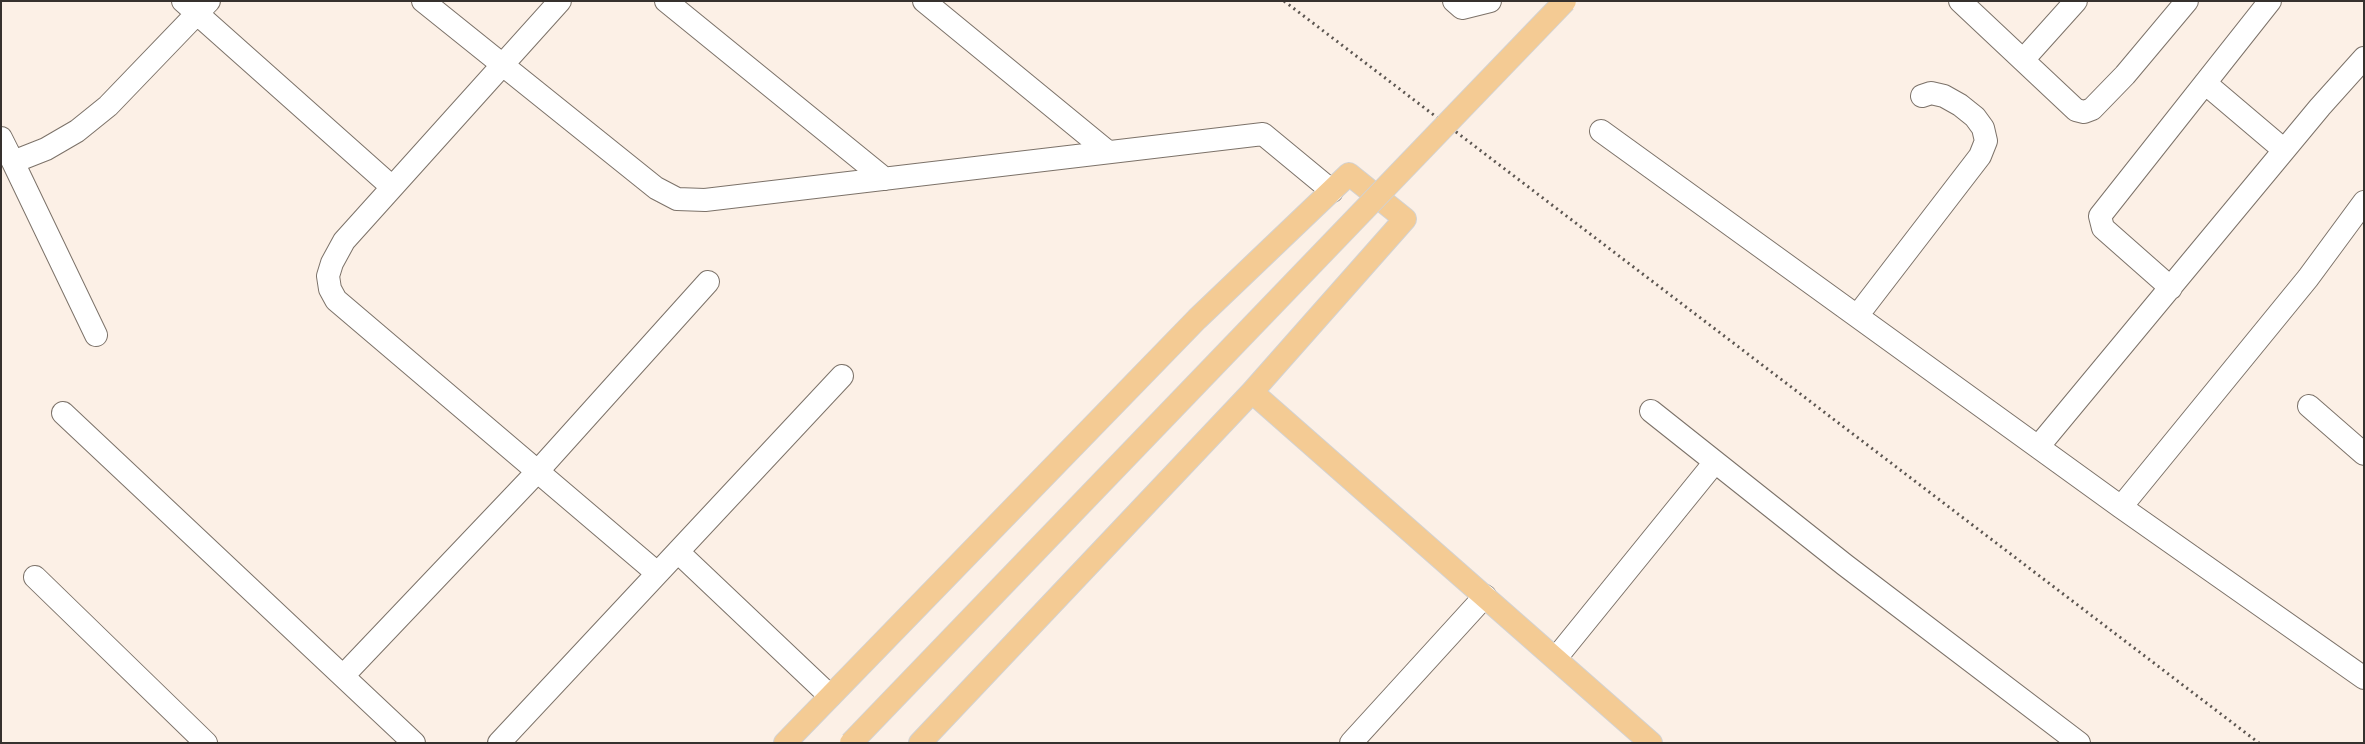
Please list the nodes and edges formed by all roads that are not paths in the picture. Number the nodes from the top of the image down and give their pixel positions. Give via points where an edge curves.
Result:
1 (423, 1) edge
2 (560, 1) edge
3 (666, 1) edge
4 (924, 1) edge
5 (1454, 1) edge
6 (1490, 1) edge
7 (1565, 1) edge
8 (2076, 1) edge
9 (2187, 1) edge
10 (2270, 1) edge
11 (1968, 4) edge
12 (196, 5) edge
13 (2364, 58) edge
14 (2023, 60) junction
15 (502, 66) junction
16 (2205, 83) junction
17 (1922, 96) dead end
18 (1602, 131) dead end
19 (1, 138) edge
20 (2284, 150) junction
21 (1108, 152) junction
22 (13, 162) junction
23 (885, 179) junction
24 (392, 188) junction
25 (1332, 191) junction
26 (2361, 211) edge
27 (708, 282) dead end
28 (2171, 288) junction
29 (1857, 316) junction
30 (96, 335) dead end
31 (842, 376) dead end
32 (1252, 392) junction
33 (2309, 406) dead end
34 (1651, 411) dead end
35 (63, 413) dead end
36 (2038, 447) junction
37 (2364, 454) edge
38 (1715, 462) junction
39 (537, 472) junction
40 (2121, 507) junction
41 (678, 552) junction
42 (657, 574) junction
43 (35, 577) dead end
44 (1485, 596) junction
45 (1556, 658) junction
46 (343, 676) junction
47 (2364, 678) edge
48 (830, 696) junction
49 (206, 743) edge
50 (414, 743) edge
51 (499, 743) edge
52 (786, 743) edge
53 (851, 743) edge
54 (920, 743) edge
55 (1351, 743) edge
56 (1652, 743) edge
57 (2079, 743) edge

1 - 15 street
2 - 15 street
3 - 23 street
4 - 21 street
5 - 6 street via 1462,8
7 - 53 main road, bridge
8 - 14 street
9 - 14 street via 2125,75 2089,112 2076,110
10 - 16 street
11 - 14 street
12 - 22 street via 93,120 46,149
12 - 24 street
13 - 20 street
15 - 23 street via 656,188 678,199 705,200
15 - 24 street
16 - 20 street
16 - 28 street via 2100,216 2103,228
17 - 29 street via 1931,93 1944,96 1960,105 1975,117 1983,128 1986,141 1980,156
18 - 29 street
19 - 22 street
20 - 28 street
21 - 23 street
21 - 25 street via 1263,134
22 - 30 street
24 - 39 street via 344,241 328,276 330,289 336,300
25 - 32 main road via 1349,174 1405,219
25 - 48 main road via 1196,319
26 - 40 street
27 - 39 street
28 - 36 street
29 - 36 street
31 - 41 street
32 - 44 main road
32 - 54 main road
33 - 37 street
34 - 38 street
35 - 46 street
36 - 40 street
38 - 45 street
38 - 57 street
39 - 42 street
39 - 46 street
40 - 47 street
41 - 42 street
41 - 48 street
42 - 51 street
43 - 49 street
44 - 45 main road
44 - 55 street
45 - 56 main road
46 - 50 street
48 - 52 main road

